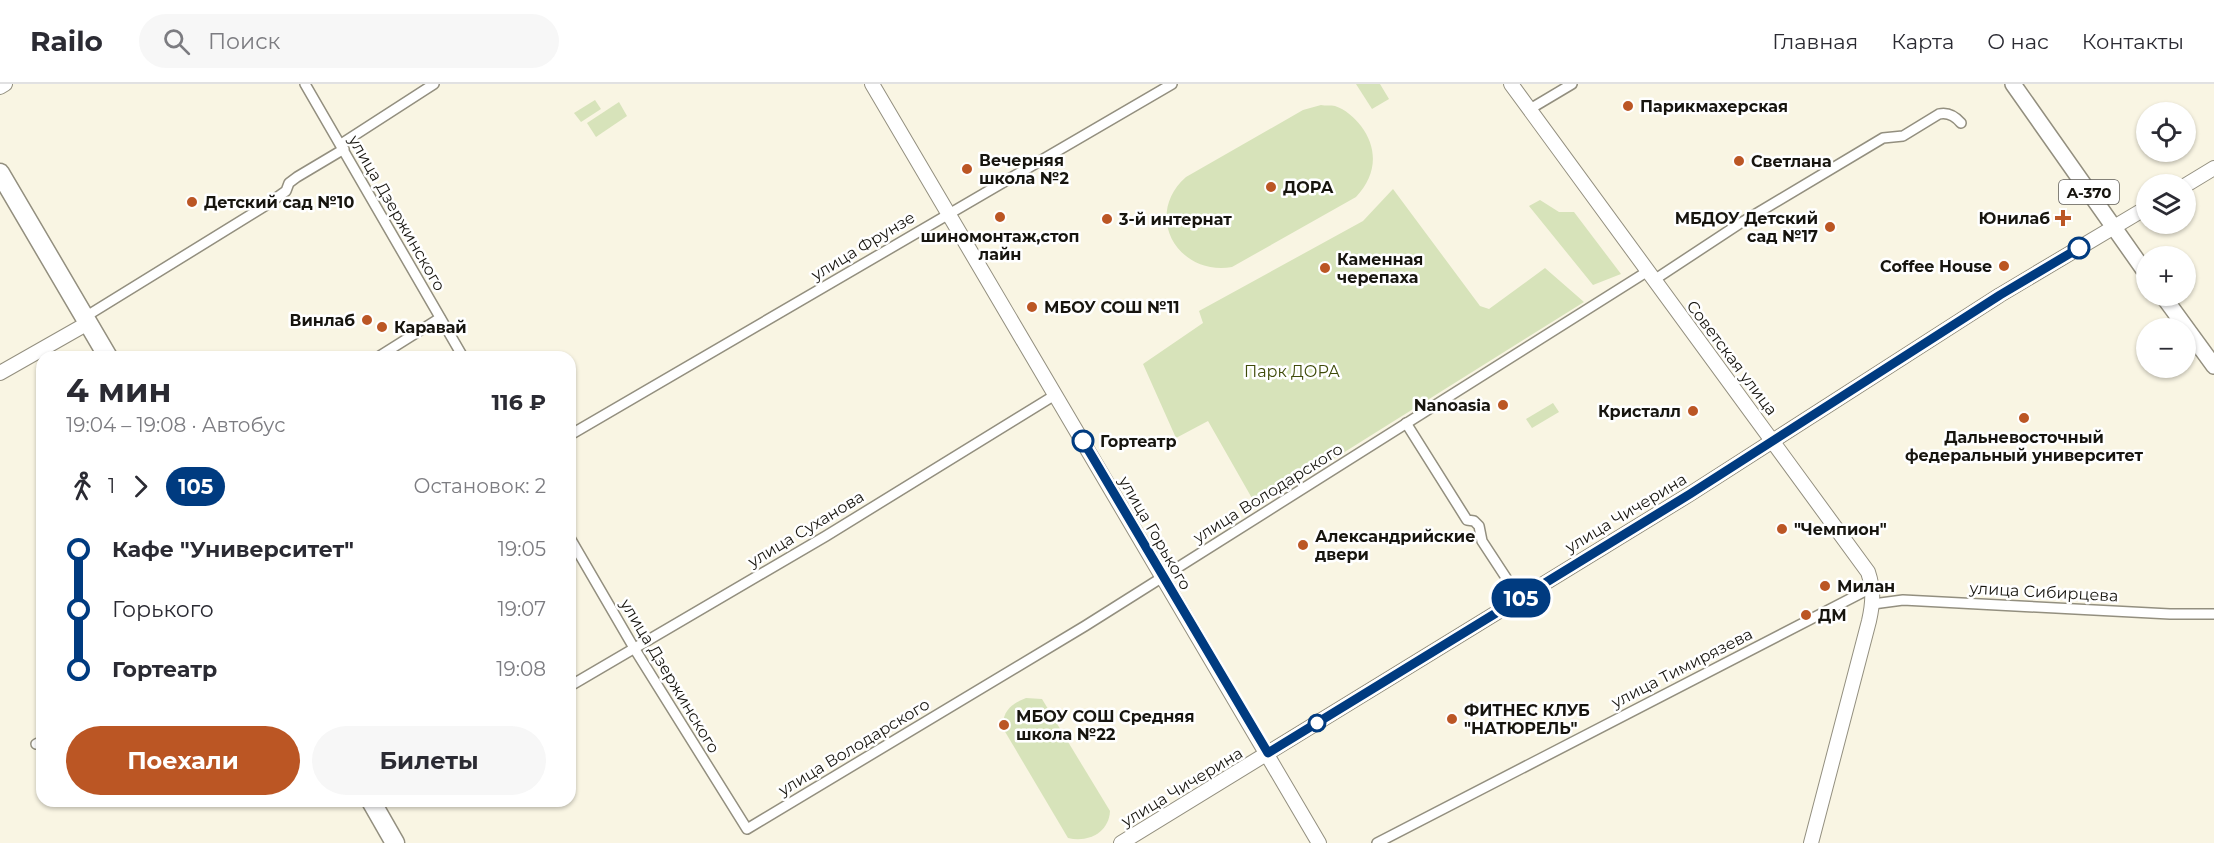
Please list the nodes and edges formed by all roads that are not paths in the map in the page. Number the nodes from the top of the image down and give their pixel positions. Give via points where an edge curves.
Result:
1 (5, 84) edge
2 (305, 84) edge
3 (434, 84) edge
4 (872, 84) edge
5 (1172, 84) edge
6 (1511, 84) edge
7 (1572, 84) edge
8 (2013, 84) edge
9 (0, 87) edge
10 (1530, 109) junction
11 (1961, 123) dead end
12 (342, 146) junction
13 (2214, 168) edge
14 (0, 173) edge
15 (2196, 179) edge
16 (948, 214) junction
17 (2136, 214) edge
18 (2114, 228) junction
19 (2136, 259) edge
20 (1651, 276) junction
21 (2170, 306) edge
22 (440, 318) junction
23 (86, 320) junction
24 (36, 351) edge
25 (37, 351) edge
26 (104, 351) edge
27 (388, 351) edge
28 (459, 351) edge
29 (2214, 366) edge
30 (0, 374) edge
31 (1054, 394) junction
32 (1406, 423) junction
33 (576, 431) edge
34 (1772, 440) junction
35 (576, 548) edge
36 (1162, 577) junction
37 (1873, 587) junction
38 (1520, 599) junction
39 (1873, 603) junction
40 (2214, 614) edge
41 (634, 648) junction
42 (576, 682) edge
43 (1268, 753) junction
44 (377, 807) edge
45 (747, 828) joint
46 (395, 843) edge
47 (1121, 843) edge
48 (1319, 843) edge
49 (1377, 843) edge
50 (1810, 843) edge

1 - 9 main road
2 - 12 street, улица Дзержинского
3 - 12 street
4 - 16 main road, улица Горького
5 - 16 street, улица Фрунзе
6 - 10 main road, Советская улица
7 - 10 street
8 - 18 main road, А-370
10 - 20 main road, Советская улица
11 - 20 street, улица Володарского via 1945,113 1939,114 1903,136 1883,138
12 - 22 street, улица Дзержинского
12 - 23 street via 289,183 286,191 265,206
13 - 15 main road
14 - 23 highway
16 - 31 main road, улица Горького
16 - 33 street, улица Фрунзе
17 - 18 main road, улица Чичерина
18 - 19 main road, А-370
18 - 34 main road, улица Чичерина via 2000,295
20 - 32 street, улица Володарского
20 - 34 main road, Советская улица
21 - 29 main road
22 - 27 street
22 - 28 street, улица Дзержинского
23 - 25 main road
23 - 26 highway
24 - 30 main road
31 - 36 main road, улица Горького
31 - 41 street, улица Суханова via 826,536
32 - 36 street, улица Володарского
32 - 38 street via 1467,520 1479,526 1482,541
34 - 37 main road, Советская улица via 1868,572
34 - 38 main road, улица Чичерина
35 - 41 street, улица Дзержинского
36 - 43 main road, улица Горького
36 - 45 street, улица Володарского
37 - 39 main road, Советская улица
37 - 49 street, улица Тимирязева
38 - 43 main road, улица Чичерина
39 - 40 street, улица Сибирцева via 1903,600
39 - 50 main road, Советская улица
41 - 42 street, улица Суханова
41 - 45 street, улица Дзержинского
43 - 47 main road, улица Чичерина
43 - 48 main road, улица Горького
44 - 46 highway

